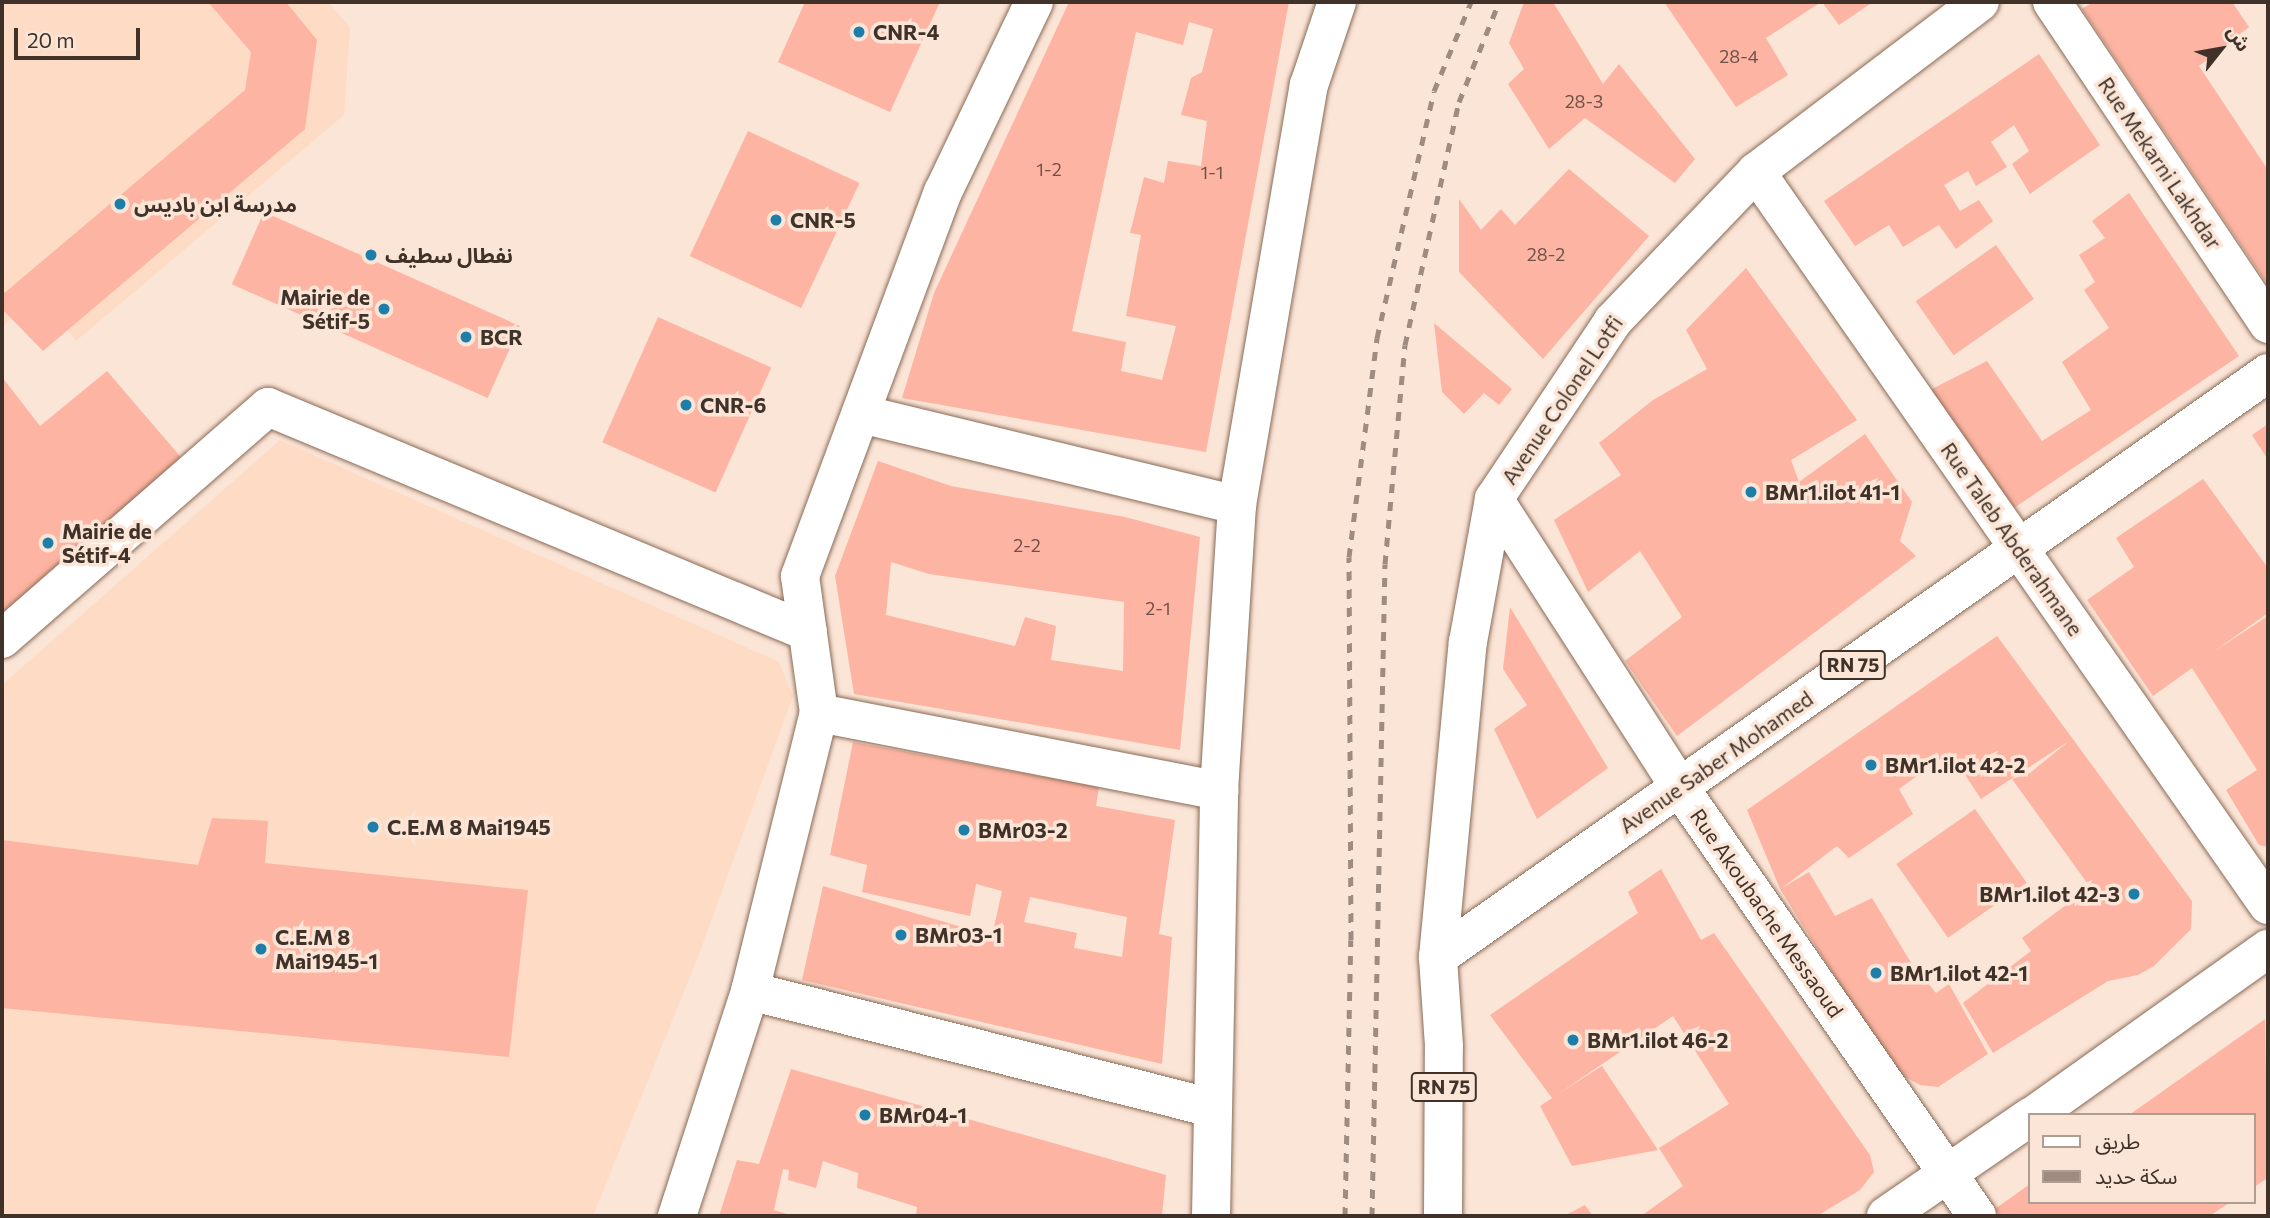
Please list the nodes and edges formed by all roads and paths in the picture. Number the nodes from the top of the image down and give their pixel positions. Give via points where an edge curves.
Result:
1 (1034, 2) edge
2 (1337, 2) edge
3 (1980, 2) edge
4 (2052, 2) edge
5 (1756, 172) junction
6 (2268, 324) edge
7 (2268, 373) edge
8 (861, 414) junction
9 (1494, 499) junction
10 (1237, 505) junction
11 (2018, 549) junction
12 (808, 632) junction
13 (2, 639) edge
14 (819, 713) junction
15 (1680, 788) junction
16 (1219, 792) junction
17 (2268, 905) edge
18 (2268, 950) edge
19 (1438, 957) junction
20 (750, 991) junction
21 (1211, 1108) junction
22 (2036, 1113) edge
23 (2028, 1119) edge
24 (1949, 1175) junction
25 (681, 1205) edge
26 (654, 1216) edge
27 (1211, 1216) edge
28 (1443, 1216) edge
29 (1886, 1216) edge
30 (1977, 1216) edge

1 - 8 street via 943,192
2 - 10 street via 1309,85
3 - 5 street, Avenue Colonel Lotfi
4 - 6 street, Rue Mekarni Lakhdar
5 - 9 street, Avenue Colonel Lotfi via 1613,321
5 - 11 street, Rue Taleb Abderahmane
7 - 11 street, Avenue Saber Mohamed / RN 75
8 - 10 street
8 - 12 street via 800,576
9 - 15 street, Rue Akoubache Messaoud
9 - 19 street, Avenue Colonel Lotfi via 1468,642
10 - 16 street
11 - 15 street, Avenue Saber Mohamed / RN 75
11 - 17 street, Rue Taleb Abderahmane
12 - 13 street via 268,407
12 - 14 street
14 - 16 street
14 - 20 street
15 - 19 street, Avenue Saber Mohamed / RN 75
15 - 24 street, Rue Akoubache Messaoud
16 - 21 street
18 - 22 street
19 - 28 street, RN 75 via 1444,1046
20 - 21 street
20 - 25 street
21 - 27 street
23 - 24 street
24 - 29 street
24 - 30 street, Rue Akoubache Messaoud
25 - 26 street

